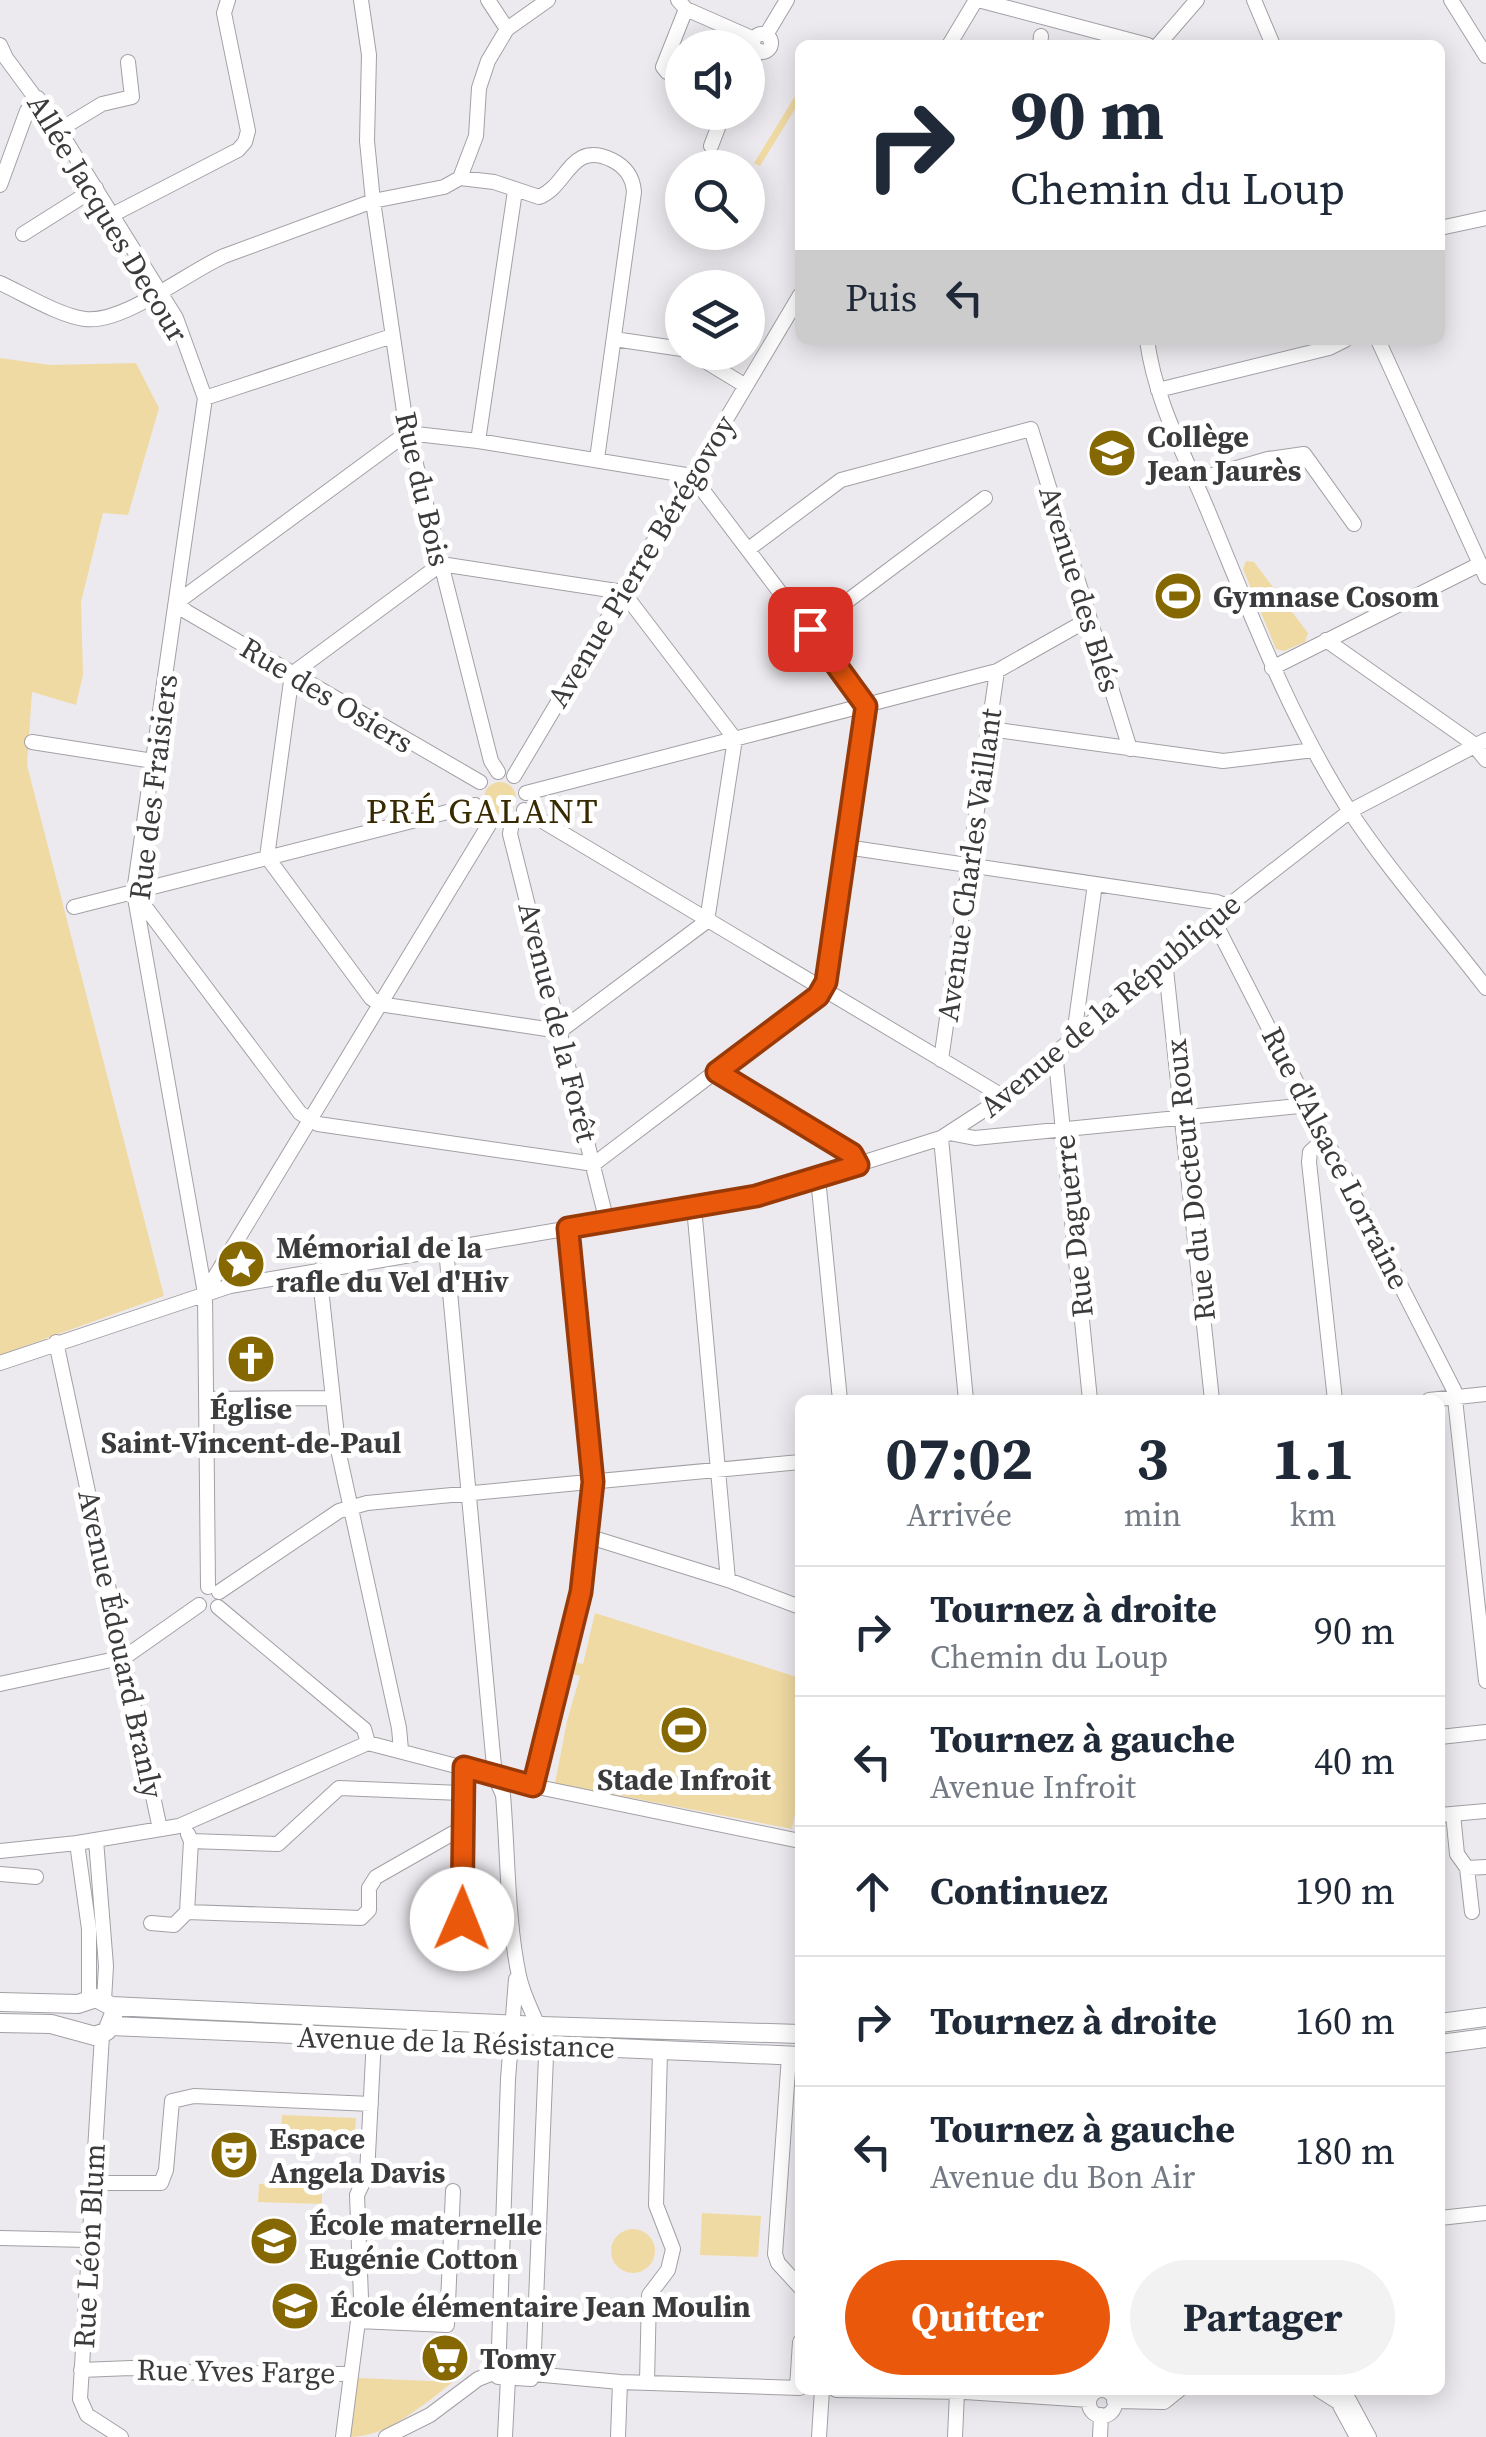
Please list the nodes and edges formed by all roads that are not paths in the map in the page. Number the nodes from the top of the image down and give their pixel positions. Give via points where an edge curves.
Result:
1 (228, 0) edge
2 (362, 0) edge
3 (488, 0) edge
4 (548, 0) edge
5 (787, 0) edge
6 (977, 0) edge
7 (1197, 0) edge
8 (1254, 0) edge
9 (1451, 0) edge
10 (682, 5) edge
11 (507, 29) junction
12 (674, 30) edge
13 (735, 30) edge
14 (765, 32) edge
15 (952, 40) edge
16 (1129, 40) edge
17 (1162, 40) edge
18 (1272, 40) edge
19 (0, 45) edge
20 (1486, 56) edge
21 (128, 62) dead end
22 (38, 98) junction
23 (59, 130) junction
24 (717, 130) edge
25 (710, 146) dead end
26 (460, 178) junction
27 (0, 185) edge
28 (96, 188) junction
29 (515, 191) junction
30 (373, 201) junction
31 (112, 214) junction
32 (1486, 218) edge
33 (1445, 227) edge
34 (23, 234) dead end
35 (0, 283) edge
36 (159, 291) junction
37 (792, 322) edge
38 (392, 336) junction
39 (614, 339) junction
40 (1148, 345) edge
41 (1335, 345) edge
42 (1380, 345) edge
43 (665, 346) edge
44 (720, 370) edge
45 (746, 386) junction
46 (1158, 390) junction
47 (205, 398) junction
48 (408, 433) junction
49 (478, 440) junction
50 (597, 459) junction
51 (692, 476) junction
52 (1195, 480) junction
53 (984, 498) dead end
54 (1354, 524) dead end
55 (750, 548) junction
56 (441, 564) junction
57 (1483, 570) edge
58 (623, 592) junction
59 (176, 602) junction
60 (1088, 619) junction
61 (810, 629) junction
62 (1326, 640) junction
63 (1272, 668) junction
64 (997, 671) junction
65 (292, 674) junction
66 (866, 706) junction
67 (990, 729) junction
68 (734, 738) junction
69 (32, 742) dead end
70 (1480, 742) edge
71 (1130, 749) junction
72 (1314, 750) junction
73 (1486, 760) edge
74 (152, 761) junction
75 (498, 772) junction
76 (514, 776) junction
77 (480, 782) junction
78 (526, 793) junction
79 (475, 805) junction
80 (524, 810) junction
81 (1350, 810) junction
82 (490, 822) junction
83 (512, 822) junction
84 (846, 847) junction
85 (268, 857) junction
86 (970, 866) junction
87 (1096, 884) junction
88 (134, 892) junction
89 (1228, 906) junction
90 (74, 907) dead end
91 (1213, 919) junction
92 (707, 922) junction
93 (1165, 960) junction
94 (1486, 988) edge
95 (823, 990) junction
96 (379, 1004) junction
97 (560, 1031) junction
98 (1074, 1034) junction
99 (1055, 1052) junction
100 (942, 1060) junction
101 (717, 1072) junction
102 (1004, 1097) junction
103 (1309, 1105) junction
104 (1183, 1118) junction
105 (310, 1120) junction
106 (1064, 1130) junction
107 (945, 1136) junction
108 (1325, 1138) junction
109 (594, 1164) junction
110 (858, 1165) junction
111 (818, 1178) junction
112 (694, 1207) junction
113 (607, 1222) junction
114 (568, 1228) junction
115 (446, 1248) junction
116 (228, 1258) junction
117 (319, 1270) junction
118 (239, 1284) junction
119 (205, 1293) junction
120 (56, 1342) junction
121 (0, 1363) edge
122 (1486, 1394) edge
123 (840, 1395) edge
124 (966, 1395) edge
125 (1090, 1395) edge
126 (1211, 1395) edge
127 (1334, 1395) edge
128 (1456, 1397) junction
129 (333, 1398) junction
130 (1445, 1398) edge
131 (206, 1399) junction
132 (795, 1462) edge
133 (720, 1470) junction
134 (593, 1482) junction
135 (469, 1494) junction
136 (350, 1508) junction
137 (588, 1536) junction
138 (728, 1580) junction
139 (215, 1595) junction
140 (795, 1606) edge
141 (124, 1657) junction
142 (1486, 1681) edge
143 (0, 1684) edge
144 (1486, 1732) edge
145 (1445, 1736) edge
146 (368, 1743) junction
147 (401, 1750) junction
148 (464, 1767) junction
149 (495, 1777) junction
150 (533, 1786) junction
151 (462, 1793) junction
152 (1486, 1812) edge
153 (1447, 1814) edge
154 (184, 1824) junction
155 (160, 1828) junction
156 (462, 1828) junction
157 (96, 1840) junction
158 (795, 1840) edge
159 (191, 1841) junction
160 (77, 1842) junction
161 (1, 1848) edge
162 (1486, 1867) edge
163 (1467, 1868) junction
164 (0, 1874) edge
165 (36, 1877) dead end
166 (186, 1912) junction
167 (1472, 1912) dead end
168 (151, 1924) dead end
169 (461, 1951) dead end
170 (517, 1963) junction
171 (0, 2002) edge
172 (96, 2002) junction
173 (1486, 2017) edge
174 (1445, 2022) edge
175 (0, 2023) edge
176 (512, 2024) junction
177 (541, 2026) junction
178 (78, 2029) junction
179 (106, 2030) junction
180 (795, 2034) edge
181 (374, 2038) junction
182 (1486, 2038) edge
183 (1445, 2043) edge
184 (510, 2044) junction
185 (545, 2046) junction
186 (660, 2051) junction
187 (794, 2056) edge
188 (371, 2104) junction
189 (93, 2182) junction
190 (453, 2191) dead end
191 (1486, 2213) edge
192 (1445, 2217) edge
193 (0, 2238) edge
194 (90, 2240) junction
195 (795, 2281) edge
196 (358, 2321) junction
197 (82, 2370) junction
198 (533, 2371) junction
199 (500, 2372) junction
200 (352, 2374) junction
201 (620, 2382) junction
202 (647, 2382) junction
203 (795, 2388) edge
204 (822, 2395) edge
205 (928, 2395) edge
206 (956, 2395) edge
207 (979, 2395) edge
208 (1092, 2395) edge
209 (1110, 2395) edge
210 (1173, 2395) edge
211 (1327, 2395) edge
212 (1344, 2395) edge
213 (987, 2396) junction
214 (1089, 2400) junction
215 (1114, 2400) junction
216 (956, 2413) junction
217 (1101, 2416) junction
218 (121, 2437) edge
219 (343, 2437) edge
220 (386, 2437) edge
221 (505, 2437) edge
222 (618, 2437) edge
223 (819, 2437) edge
224 (955, 2437) edge
225 (1100, 2437) edge
226 (1357, 2437) edge
227 (1369, 2437) edge

1 - 31 street via 224,13 246,142
2 - 30 street, Rue du Bois
3 - 11 street
4 - 11 street
5 - 14 street
6 - 15 street
6 - 16 street
7 - 17 street
8 - 18 street
9 - 20 street
10 - 12 street
10 - 13 street
11 - 26 street via 482,74 476,136
19 - 22 street, Allée Jacques Decour
21 - 23 street via 132,98 102,104
22 - 23 street, Allée Jacques Decour
22 - 27 street
23 - 28 street, Allée Jacques Decour
24 - 25 street
26 - 29 street
26 - 30 street
28 - 31 street, Allée Jacques Decour
28 - 34 street
29 - 39 street via 544,196 574,161 588,156 603,157 631,176
29 - 49 street
30 - 36 street via 224,256
30 - 38 street, Rue du Bois
31 - 36 street, Allée Jacques Decour
32 - 33 street
35 - 36 street via 87,320 123,314
36 - 47 street, Allée Jacques Decour via 180,324
37 - 45 street, Avenue Pierre Bérégovoy
38 - 47 street
38 - 48 street, Rue du Bois
39 - 43 street
39 - 50 street
40 - 46 street
41 - 46 street
42 - 57 street
44 - 45 street
45 - 51 street, Avenue Pierre Bérégovoy
46 - 52 street
47 - 59 street, Rue des Fraisiers
48 - 49 street
48 - 56 street, Rue du Bois
48 - 59 street
49 - 50 street
50 - 51 street
51 - 55 street
51 - 58 street, Avenue Pierre Bérégovoy
52 - 54 street via 1304,454
52 - 63 street
53 - 61 street
55 - 60 street, Avenue des Blés via 841,480 1032,430
55 - 61 street
56 - 58 street
56 - 65 street
56 - 75 street, Rue du Bois
57 - 62 street
58 - 68 street
58 - 76 street, Avenue Pierre Bérégovoy
59 - 65 street, Rue des Osiers
59 - 74 street, Rue des Fraisiers
60 - 64 street
60 - 71 street, Avenue des Blés
61 - 66 street
62 - 63 street
62 - 70 street
63 - 72 street
64 - 66 street
64 - 67 street, Avenue Charles Vaillant
65 - 77 street, Rue des Osiers
65 - 85 street
66 - 68 street
66 - 84 street
67 - 71 street
67 - 86 street, Avenue Charles Vaillant
68 - 78 street
68 - 92 street
69 - 74 street
70 - 73 street
70 - 81 street, Avenue de la République
71 - 72 street via 1223,760
72 - 81 street
74 - 88 street, Rue des Fraisiers
75 - 76 street
75 - 77 street
76 - 78 street
77 - 79 street
78 - 80 street
79 - 82 street
79 - 85 street
80 - 83 street
80 - 92 street
81 - 89 street, Avenue de la République
81 - 94 street
82 - 83 street
82 - 96 street
83 - 97 street, Avenue de la Forêt
84 - 86 street
84 - 95 street
85 - 88 street
85 - 96 street
86 - 87 street
86 - 100 street, Avenue Charles Vaillant
87 - 89 street
87 - 98 street
88 - 90 street
88 - 105 street
88 - 119 street, Rue des Fraisiers
89 - 91 street, Avenue de la République
91 - 93 street, Avenue de la République
91 - 103 street, Rue d'Alsace Lorraine
92 - 95 street
92 - 97 street
93 - 98 street, Avenue de la République
93 - 104 street, Rue du Docteur Roux
95 - 100 street
95 - 101 street
96 - 97 street
96 - 105 street
97 - 109 street, Avenue de la Forêt
98 - 99 street, Avenue de la République
99 - 102 street, Avenue de la République
99 - 106 street, Rue Daguerre
100 - 102 street
101 - 109 street
101 - 110 street via 852,1154
102 - 107 street, Avenue de la République
103 - 104 street
103 - 108 street, Rue d'Alsace Lorraine
104 - 106 street
104 - 126 street, Rue du Docteur Roux
105 - 109 street
105 - 116 street
106 - 107 street
106 - 125 street, Rue Daguerre
107 - 110 street, Avenue de la République
107 - 124 street
108 - 127 street via 1309,1162
108 - 128 street, Rue d'Alsace Lorraine
109 - 113 street, Avenue de la Forêt
110 - 111 street, Avenue de la République
111 - 112 street, Avenue de la République
111 - 123 street
112 - 113 street, Avenue de la République
112 - 133 street
113 - 114 street, Avenue de la République
114 - 115 street, Avenue de la République
114 - 134 street
115 - 117 street, Avenue de la République
115 - 135 street
116 - 118 street
116 - 119 street
117 - 118 street, Avenue de la République
117 - 129 street
118 - 119 street, Avenue de la République
119 - 120 street, Avenue de la République
119 - 131 street, Rue des Fraisiers
120 - 121 street, Avenue de la République
120 - 141 street, Avenue Édouard Branly
122 - 128 street
128 - 130 street
128 - 142 street
129 - 131 street
129 - 136 street
131 - 139 street, Rue des Fraisiers
132 - 133 street
133 - 134 street
133 - 138 street
134 - 135 street
134 - 137 street
135 - 136 street
135 - 149 street
136 - 139 street
136 - 147 street
137 - 138 street
137 - 150 street via 581,1592
138 - 140 street
139 - 141 street via 198,1594 199,1605
139 - 146 street via 364,1728
141 - 143 street
141 - 155 street, Avenue Édouard Branly
144 - 145 street
146 - 147 street
146 - 154 street
147 - 148 street
148 - 149 street
148 - 151 street
149 - 150 street
149 - 170 street via 503,1795
150 - 158 street
151 - 156 street
151 - 159 street via 339,1788 278,1844
152 - 153 street
153 - 163 street
154 - 155 street
154 - 159 street
155 - 157 street
156 - 166 street via 376,1877 361,1918
156 - 169 street
157 - 160 street
157 - 172 street via 106,1966
159 - 166 street
160 - 161 street
160 - 172 street
162 - 163 street
163 - 167 street
164 - 165 street
166 - 168 street via 174,1925
170 - 176 street
170 - 177 street via 526,2003
171 - 172 main road, Avenue de la Résistance
172 - 176 main road, Avenue de la Résistance
172 - 178 main road via 74,2016
172 - 179 main road
173 - 174 main road
175 - 178 main road, Avenue de la Résistance
176 - 177 main road, Avenue de la Résistance
176 - 184 street
177 - 180 main road, Avenue de la Résistance
177 - 185 street
178 - 179 main road, Avenue de la Résistance via 88,2035
179 - 181 main road, Avenue de la Résistance
179 - 189 street, Rue Léon Blum
181 - 184 main road, Avenue de la Résistance
181 - 188 street, Rue Yves Farge
182 - 183 main road
184 - 185 main road, Avenue de la Résistance
184 - 199 street
185 - 186 main road, Avenue de la Résistance
185 - 198 street
186 - 187 main road, Avenue de la Résistance
186 - 202 street via 656,2205 672,2249 668,2270 649,2295
187 - 195 street via 775,2254
188 - 189 street via 194,2096 172,2101 161,2183
188 - 196 street, Rue Yves Farge via 367,2174 357,2194
189 - 194 street, Rue Léon Blum
190 - 196 street via 447,2325
191 - 192 street
193 - 194 street
194 - 197 street, Rue Léon Blum
196 - 200 street, Rue Yves Farge
197 - 200 street, Rue Yves Farge
197 - 218 street, Rue Léon Blum via 82,2408
198 - 199 street via 531,2378
198 - 201 street
199 - 220 street
199 - 221 street
200 - 219 street
201 - 202 street
201 - 222 street
202 - 203 street
204 - 223 street
205 - 216 street
206 - 216 street
207 - 213 street
208 - 214 street
209 - 215 street
210 - 215 street via 1164,2402
211 - 226 street
212 - 227 street
213 - 214 street
213 - 216 street
214 - 217 street
215 - 217 street via 1113,2410
216 - 224 street
217 - 225 street

